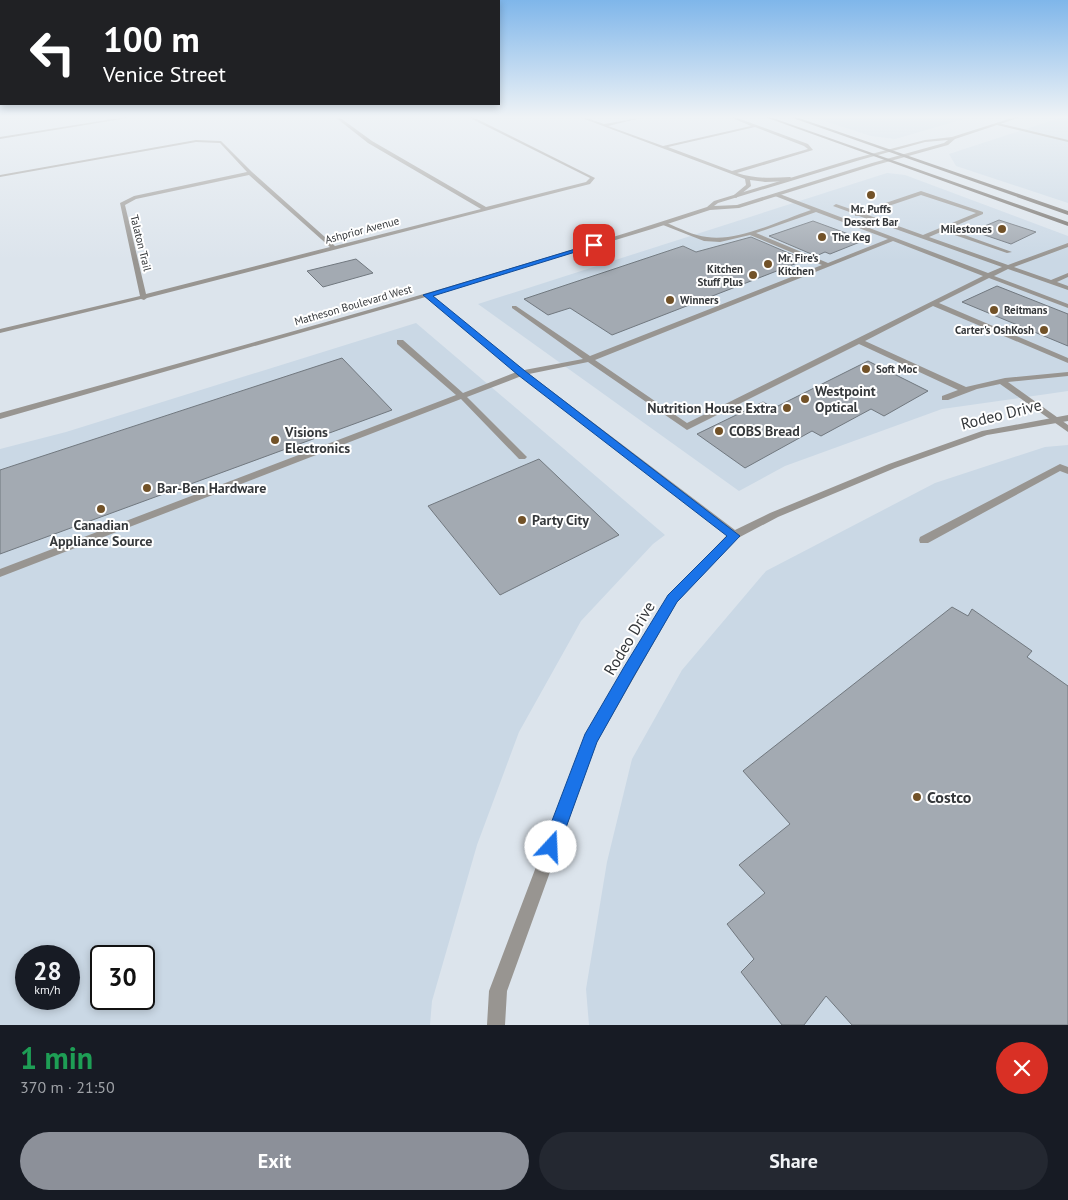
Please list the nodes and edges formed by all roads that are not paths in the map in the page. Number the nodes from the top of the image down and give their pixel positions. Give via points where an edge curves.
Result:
1 (65, 165) edge
2 (243, 165) edge
3 (409, 165) edge
4 (570, 165) edge
5 (714, 165) edge
6 (759, 165) edge
7 (838, 165) edge
8 (873, 165) edge
9 (901, 165) edge
10 (927, 165) edge
11 (734, 172) junction
12 (250, 173) junction
13 (0, 176) edge
14 (747, 178) junction
15 (790, 179) junction
16 (777, 195) junction
17 (736, 196) junction
18 (836, 206) dead end
19 (710, 208) junction
20 (485, 209) junction
21 (815, 210) junction
22 (1068, 213) edge
23 (858, 215) junction
24 (841, 220) junction
25 (665, 224) junction
26 (1068, 225) edge
27 (943, 229) junction
28 (751, 233) junction
29 (923, 237) junction
30 (892, 240) junction
31 (1068, 245) edge
32 (335, 250) junction
33 (988, 260) junction
34 (827, 265) junction
35 (1009, 267) junction
36 (1068, 275) edge
37 (989, 276) junction
38 (1052, 282) junction
39 (1068, 288) edge
40 (427, 295) junction
41 (144, 298) junction
42 (934, 304) junction
43 (1068, 306) edge
44 (514, 307) dead end
45 (0, 331) edge
46 (859, 341) junction
47 (400, 342) dead end
48 (588, 360) junction
49 (1068, 361) edge
50 (522, 373) junction
51 (1068, 374) edge
52 (1001, 381) junction
53 (962, 390) junction
54 (462, 396) junction
55 (945, 398) dead end
56 (0, 416) edge
57 (1068, 418) edge
58 (1056, 419) junction
59 (1068, 429) edge
60 (522, 457) dead end
61 (1068, 471) edge
62 (734, 536) junction
63 (924, 540) dead end
64 (0, 573) edge
65 (496, 1025) edge

1 - 13 street
2 - 12 street
3 - 20 street
4 - 20 street, Ashprior Avenue via 593,178 588,183
5 - 11 street
6 - 11 street
7 - 15 street, Matheson Boulevard West
8 - 16 street, Matheson Boulevard West
9 - 26 main road
10 - 22 main road
11 - 14 street
12 - 32 street
12 - 41 street, Talaton Trail via 134,198 122,204
14 - 15 street
14 - 17 street via 749,185
15 - 17 street, Matheson Boulevard West
16 - 19 street, Matheson Boulevard West via 737,207
16 - 21 street
17 - 19 street, Matheson Boulevard West via 716,202
18 - 23 street
19 - 25 street, Matheson Boulevard West
20 - 32 street, Ashprior Avenue
21 - 24 street
21 - 28 street
23 - 24 street
23 - 27 street via 921,193 982,213
23 - 29 street
24 - 30 street
25 - 28 street via 704,239 720,240
25 - 40 street, Matheson Boulevard West
27 - 29 street
27 - 33 street via 1009,252
28 - 34 street
29 - 33 street
30 - 34 street
30 - 37 street
31 - 35 street
32 - 41 street, Ashprior Avenue
33 - 35 street
34 - 48 street
35 - 37 street
35 - 38 street
36 - 38 street
37 - 42 street
37 - 43 street
38 - 39 street
40 - 50 street
40 - 56 street, Matheson Boulevard West
41 - 45 street, Ashprior Avenue
42 - 46 street
42 - 49 street
44 - 48 street
46 - 48 street via 686,427
46 - 53 street
47 - 54 street
48 - 50 street
50 - 54 street
50 - 62 street
51 - 52 street
52 - 53 street
52 - 58 street
53 - 55 street
54 - 60 street
54 - 64 street
57 - 58 street, Rodeo Drive
58 - 59 street
58 - 62 street, Rodeo Drive via 985,433 892,466 774,514
61 - 63 street via 1060,467
62 - 65 street, Rodeo Drive via 673,599 591,739 498,991

